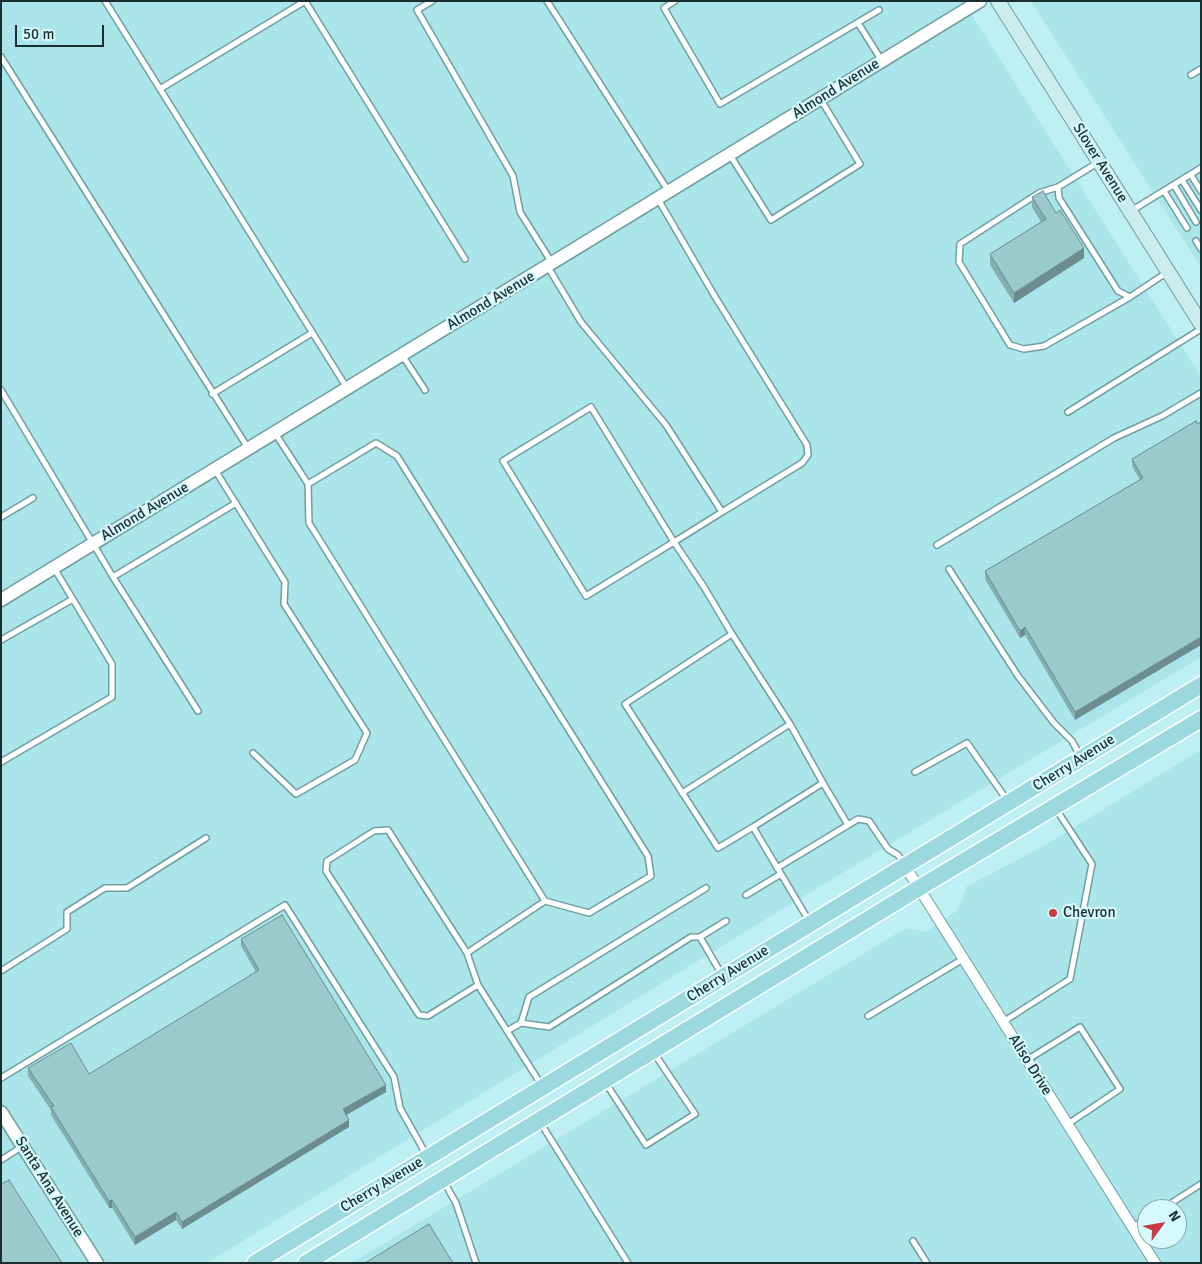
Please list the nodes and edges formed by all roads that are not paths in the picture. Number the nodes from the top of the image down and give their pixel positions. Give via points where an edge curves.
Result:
1 (105, 1) edge
2 (305, 1) edge
3 (432, 1) edge
4 (547, 1) edge
5 (675, 1) edge
6 (980, 1) edge
7 (998, 1) edge
8 (879, 10) dead end
9 (858, 23) junction
10 (1, 57) edge
11 (882, 61) junction
12 (1201, 68) edge
13 (1191, 75) dead end
14 (160, 89) junction
15 (820, 99) junction
16 (730, 155) junction
17 (1099, 162) junction
18 (1200, 170) edge
19 (1191, 174) junction
20 (1182, 180) junction
21 (1174, 185) junction
22 (1058, 187) junction
23 (1164, 191) junction
24 (1201, 191) edge
25 (664, 195) junction
26 (1201, 210) edge
27 (1130, 211) junction
28 (1196, 222) dead end
29 (1187, 228) dead end
30 (1196, 241) dead end
31 (1201, 249) edge
32 (465, 259) dead end
33 (550, 265) junction
34 (1168, 272) junction
35 (1130, 297) junction
36 (1198, 315) edge
37 (1201, 329) edge
38 (312, 333) junction
39 (402, 354) junction
40 (347, 388) junction
41 (1, 390) edge
42 (425, 390) dead end
43 (1201, 393) edge
44 (212, 394) junction
45 (1068, 412) dead end
46 (275, 432) junction
47 (248, 449) junction
48 (214, 470) junction
49 (308, 484) junction
50 (33, 498) dead end
51 (236, 503) junction
52 (722, 512) junction
53 (1, 517) edge
54 (674, 542) junction
55 (94, 543) junction
56 (936, 545) dead end
57 (54, 568) junction
58 (949, 569) dead end
59 (113, 577) junction
60 (73, 599) junction
61 (1, 600) edge
62 (732, 634) junction
63 (1, 640) edge
64 (1201, 685) edge
65 (198, 711) dead end
66 (1201, 720) edge
67 (790, 724) junction
68 (253, 753) dead end
69 (1081, 758) junction
70 (1, 762) edge
71 (914, 772) dead end
72 (823, 783) junction
73 (682, 793) junction
74 (1009, 804) junction
75 (1055, 806) junction
76 (848, 825) junction
77 (753, 827) junction
78 (206, 838) dead end
79 (902, 861) junction
80 (777, 868) junction
81 (781, 874) junction
82 (706, 888) dead end
83 (919, 888) junction
84 (746, 895) dead end
85 (545, 901) junction
86 (726, 921) dead end
87 (811, 924) junction
88 (700, 937) junction
89 (467, 953) junction
90 (963, 959) junction
91 (1, 971) edge
92 (724, 977) junction
93 (478, 985) junction
94 (868, 1016) dead end
95 (1004, 1022) junction
96 (521, 1023) junction
97 (507, 1031) junction
98 (653, 1052) junction
99 (1027, 1060) junction
100 (1, 1078) edge
101 (604, 1080) junction
102 (542, 1087) junction
103 (1, 1112) edge
104 (539, 1121) junction
105 (1067, 1124) junction
106 (23, 1146) junction
107 (427, 1158) junction
108 (1, 1160) edge
109 (443, 1180) junction
110 (1201, 1184) edge
111 (1178, 1199) edge
112 (1137, 1225) edge
113 (1133, 1228) junction
114 (913, 1241) dead end
115 (97, 1263) edge
116 (255, 1263) edge
117 (306, 1263) edge
118 (476, 1263) edge
119 (628, 1263) edge
120 (927, 1263) edge
121 (1155, 1263) edge

1 - 14 lane
2 - 14 lane
2 - 32 lane
3 - 33 lane via 417,10 513,176 520,212
4 - 25 lane via 635,138
5 - 9 lane via 664,8 720,104
6 - 11 street, Almond Avenue
7 - 17 main road, Slover Avenue
8 - 9 lane
9 - 11 lane
10 - 44 lane
11 - 15 street, Almond Avenue
12 - 13 lane
14 - 38 lane
15 - 16 street, Almond Avenue
15 - 16 lane via 860,164 771,220
16 - 25 street, Almond Avenue
17 - 22 lane
17 - 27 main road, Slover Avenue
18 - 19 lane
19 - 20 lane
19 - 24 lane
20 - 21 lane
20 - 26 lane
21 - 23 lane
21 - 28 lane
22 - 35 lane via 1059,198 1118,291
22 - 35 lane via 1039,193 960,244 959,262 1010,345 1024,349 1044,346
23 - 27 lane
23 - 29 lane
25 - 33 street, Almond Avenue
25 - 52 lane via 714,295 808,445 808,455 802,463
27 - 34 main road, Slover Avenue
30 - 31 lane
33 - 39 street, Almond Avenue
33 - 52 lane via 581,322 666,425
34 - 35 lane
34 - 36 main road, Slover Avenue
37 - 45 lane
38 - 40 lane
38 - 44 lane
39 - 40 street, Almond Avenue
39 - 42 lane
40 - 46 street, Almond Avenue
41 - 55 lane
43 - 56 lane via 1162,416 1114,438
44 - 47 lane
46 - 47 street, Almond Avenue
46 - 49 lane
47 - 48 street, Almond Avenue
48 - 51 lane
48 - 55 street, Almond Avenue
49 - 85 lane via 309,523
49 - 85 lane via 376,443 397,456 648,856 651,876 589,913
50 - 53 lane
51 - 59 lane
51 - 68 lane via 285,582 284,604 367,733 355,760 296,794
52 - 54 lane
54 - 54 lane via 586,596 503,461 591,407
54 - 62 lane
55 - 57 street, Almond Avenue
55 - 59 lane
57 - 60 lane
57 - 61 street, Almond Avenue
58 - 69 lane via 1018,676 1054,724 1072,741
59 - 65 lane
60 - 63 lane
60 - 70 lane via 112,664 112,697
62 - 67 lane
62 - 73 lane via 625,704
64 - 69 main road, Cherry Avenue
66 - 75 main road, Cherry Avenue
67 - 72 lane
67 - 73 lane
69 - 74 main road, Cherry Avenue
71 - 74 lane via 967,743
72 - 76 lane
72 - 77 lane
73 - 77 lane via 718,848
74 - 79 main road, Cherry Avenue
75 - 83 main road, Cherry Avenue
75 - 95 lane via 1092,864 1070,979
76 - 79 lane via 858,819 869,821 888,849
76 - 80 lane
77 - 80 lane
78 - 91 lane via 127,888 105,888 67,912 67,929
79 - 83 street, Aliso Drive
79 - 87 main road, Cherry Avenue
80 - 81 lane
81 - 84 lane
81 - 87 lane
82 - 96 lane via 529,997
83 - 90 street, Aliso Drive
83 - 98 main road, Cherry Avenue
85 - 89 lane
86 - 88 lane
87 - 92 main road, Cherry Avenue
88 - 92 lane
88 - 96 lane via 691,937 549,1027
89 - 93 lane
89 - 93 lane via 388,830 374,831 327,861 326,871 419,1016 428,1016
90 - 94 lane
90 - 95 street, Aliso Drive
92 - 102 main road, Cherry Avenue
93 - 97 lane
95 - 99 street, Aliso Drive
96 - 97 lane
97 - 102 lane
98 - 101 main road, Cherry Avenue
98 - 101 lane via 695,1114 646,1145
99 - 105 street, Aliso Drive
99 - 105 lane via 1080,1027 1120,1089
100 - 107 lane via 285,905 394,1077 400,1108
101 - 104 main road, Cherry Avenue
102 - 107 main road, Cherry Avenue
103 - 106 street, Santa Ana Avenue
104 - 109 main road, Cherry Avenue
104 - 119 lane
105 - 113 street, Aliso Drive
106 - 108 lane
106 - 115 street, Santa Ana Avenue
107 - 116 main road, Cherry Avenue
109 - 117 main road, Cherry Avenue
109 - 118 lane via 456,1203
110 - 111 lane
112 - 113 lane
113 - 121 street, Aliso Drive
114 - 120 lane

